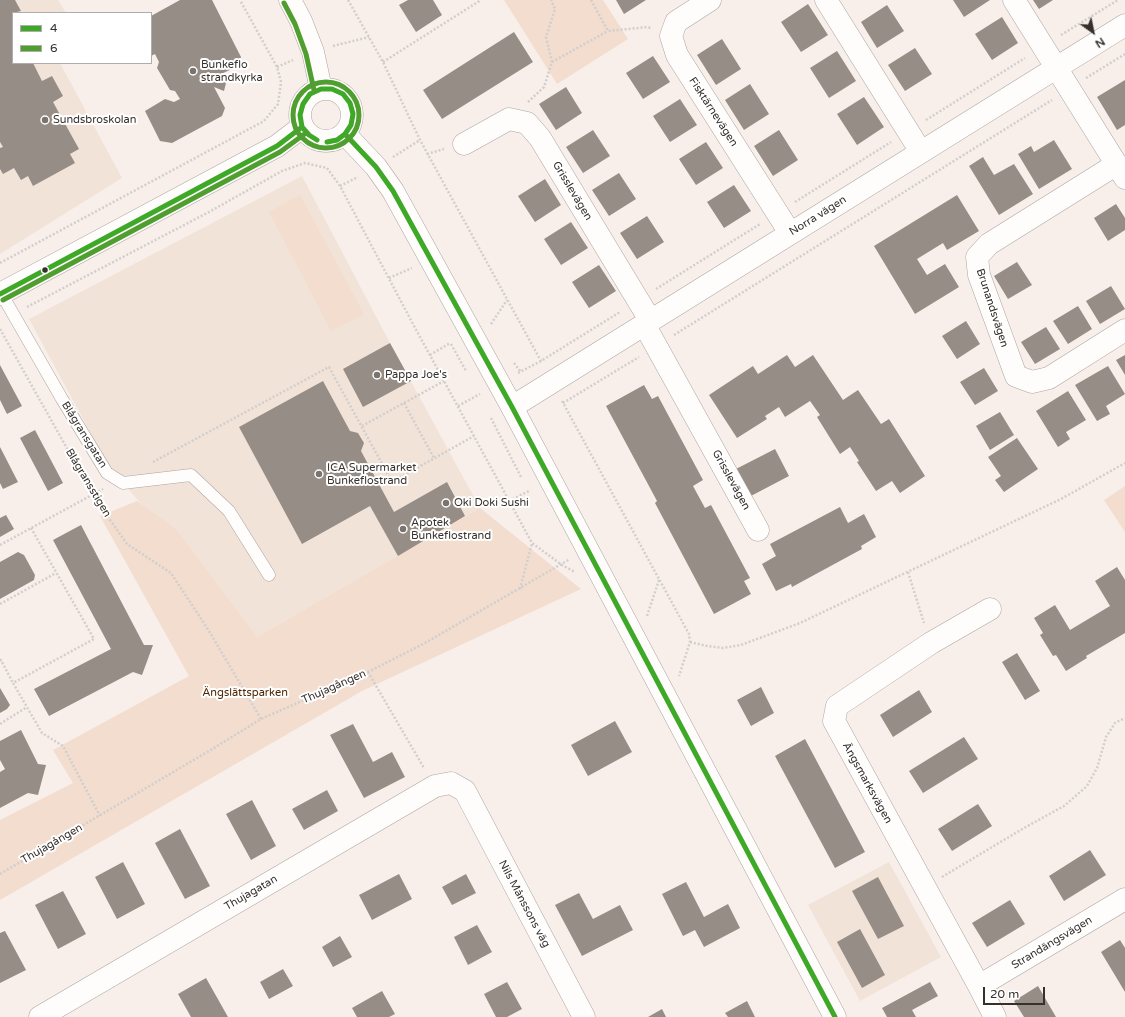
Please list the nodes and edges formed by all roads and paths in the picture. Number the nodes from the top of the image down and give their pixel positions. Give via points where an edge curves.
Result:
1 (240, 0) edge
2 (290, 0) edge
3 (348, 0) edge
4 (481, 0) edge
5 (551, 0) edge
6 (591, 0) edge
7 (710, 0) edge
8 (826, 0) edge
9 (1014, 0) edge
10 (1118, 0) edge
11 (1125, 25) edge
12 (608, 31) junction
13 (671, 36) junction
14 (1043, 47) junction
15 (1125, 54) edge
16 (383, 62) junction
17 (552, 62) junction
18 (1056, 68) junction
19 (321, 89) junction
20 (1069, 89) junction
21 (509, 118) junction
22 (302, 127) junction
23 (908, 131) junction
24 (345, 134) junction
25 (464, 144) dead end
26 (921, 152) junction
27 (1121, 171) edge
28 (778, 213) junction
29 (790, 233) junction
30 (0, 263) edge
31 (416, 274) dead end
32 (389, 278) junction
33 (1, 294) edge
34 (507, 300) junction
35 (638, 300) junction
36 (14, 314) junction
37 (647, 322) junction
38 (491, 324) dead end
39 (0, 329) edge
40 (1125, 330) edge
41 (446, 336) dead end
42 (450, 343) junction
43 (657, 346) junction
44 (430, 355) junction
45 (541, 361) junction
46 (469, 377) dead end
47 (444, 381) junction
48 (552, 382) junction
49 (476, 389) dead end
50 (480, 394) dead end
51 (404, 403) junction
52 (563, 403) junction
53 (512, 407) junction
54 (490, 415) dead end
55 (362, 426) junction
56 (474, 436) junction
57 (434, 458) junction
58 (1125, 463) edge
59 (148, 465) dead end
60 (521, 477) dead end
61 (120, 480) junction
62 (529, 491) dead end
63 (93, 494) junction
64 (509, 501) junction
65 (31, 528) junction
66 (758, 530) dead end
67 (532, 543) junction
68 (0, 546) edge
69 (587, 550) junction
70 (562, 565) junction
71 (908, 572) junction
72 (56, 573) junction
73 (269, 575) dead end
74 (660, 580) junction
75 (520, 589) junction
76 (0, 604) edge
77 (990, 609) dead end
78 (650, 622) dead end
79 (690, 642) junction
80 (931, 643) junction
81 (0, 660) edge
82 (676, 669) dead end
83 (368, 672) junction
84 (679, 676) junction
85 (680, 681) dead end
86 (13, 683) junction
87 (27, 707) junction
88 (1125, 718) edge
89 (261, 719) junction
90 (0, 724) edge
91 (435, 786) junction
92 (464, 791) joint
93 (100, 816) junction
94 (0, 874) edge
95 (925, 887) junction
96 (1125, 899) edge
97 (979, 986) junction
98 (40, 1017) edge
99 (584, 1017) edge
100 (835, 1017) edge
101 (995, 1017) edge

1 - 30 path via 277,67 281,82 278,104 264,121
2 - 19 street via 313,52
3 - 16 path
4 - 16 path
5 - 17 path via 555,9 546,37
6 - 12 path
7 - 13 street via 676,22
8 - 23 street
9 - 14 street, Brunandsvägen
10 - 14 path
11 - 18 street, Norra vägen
12 - 13 path via 648,27
12 - 17 path
13 - 28 street, Fisktärnevägen via 677,55
14 - 18 street, Brunandsvägen
14 - 23 path
15 - 20 path
16 - 34 path via 420,140
17 - 21 path via 544,87
18 - 20 street, Brunandsvägen
18 - 26 street, Norra vägen
19 - 22 street via 310,94 303,104 300,115
19 - 24 street via 342,94 350,103 353,114 351,125
20 - 27 street, Brunandsvägen
20 - 43 path
21 - 25 street
21 - 35 street, Grisslevägen via 527,123 540,138
22 - 24 street via 317,140 327,142 337,140
22 - 33 street via 277,146
23 - 26 street
23 - 28 path
24 - 53 street via 376,167 393,191
26 - 29 street, Norra vägen
27 - 40 street, Brunandsvägen via 989,244 977,257 979,275 1016,376 1032,382 1049,378
28 - 29 street, Fisktärnevägen
28 - 35 path
29 - 37 street, Norra vägen
31 - 32 path via 413,267
32 - 36 path via 340,186 326,168 305,163 282,172
32 - 44 path
33 - 36 lane, Blågransgatan
34 - 38 path
34 - 45 path
35 - 37 street, Grisslevägen
35 - 45 path
36 - 61 lane, Blågransgatan via 107,473
37 - 43 street, Grisslevägen
37 - 48 street, Norra vägen
39 - 63 path, Blågransstigen
41 - 42 path
42 - 44 path
42 - 46 path
43 - 52 path
43 - 66 street, Grisslevägen
44 - 47 path
45 - 48 path
47 - 51 path
47 - 56 path
48 - 52 path
48 - 53 street, Norra vägen
49 - 50 path
51 - 55 path
51 - 57 path
52 - 74 path
53 - 69 street
54 - 60 path
55 - 57 path via 392,482
55 - 59 path via 329,367
56 - 57 path
56 - 64 path
58 - 71 path via 1061,499
61 - 63 path
61 - 73 lane via 123,483 192,475 229,511
62 - 64 path
63 - 65 path
63 - 89 path, Blågransstigen via 127,544 171,573
64 - 67 path
65 - 68 path
65 - 72 path
67 - 70 path
67 - 75 path
69 - 70 path, Thujagången
69 - 100 street
70 - 75 path, Thujagången
71 - 79 path via 800,623 742,645 723,648
71 - 80 path
72 - 76 path
72 - 86 path via 94,639
74 - 78 path via 647,615
74 - 79 path via 689,634
75 - 83 path, Thujagången via 425,644
77 - 80 street, Ängsmarksvägen
79 - 84 path
80 - 95 street, Ängsmarksvägen via 837,706 834,721
81 - 86 path
82 - 84 path
83 - 89 path, Thujagången
83 - 91 path
84 - 85 path
86 - 87 path
87 - 90 path
87 - 93 path via 42,734 63,746
88 - 95 path via 1115,724 1106,737 1097,768 1087,786 1064,806
89 - 93 path, Thujagången
91 - 92 street, Thujagatan via 451,783
91 - 98 street, Thujagatan
92 - 99 street, Nils Månssons väg
93 - 94 path, Thujagången
95 - 97 street, Ängsmarksvägen
96 - 97 street, Strandängsvägen
97 - 101 street, Ängsmarksvägen

